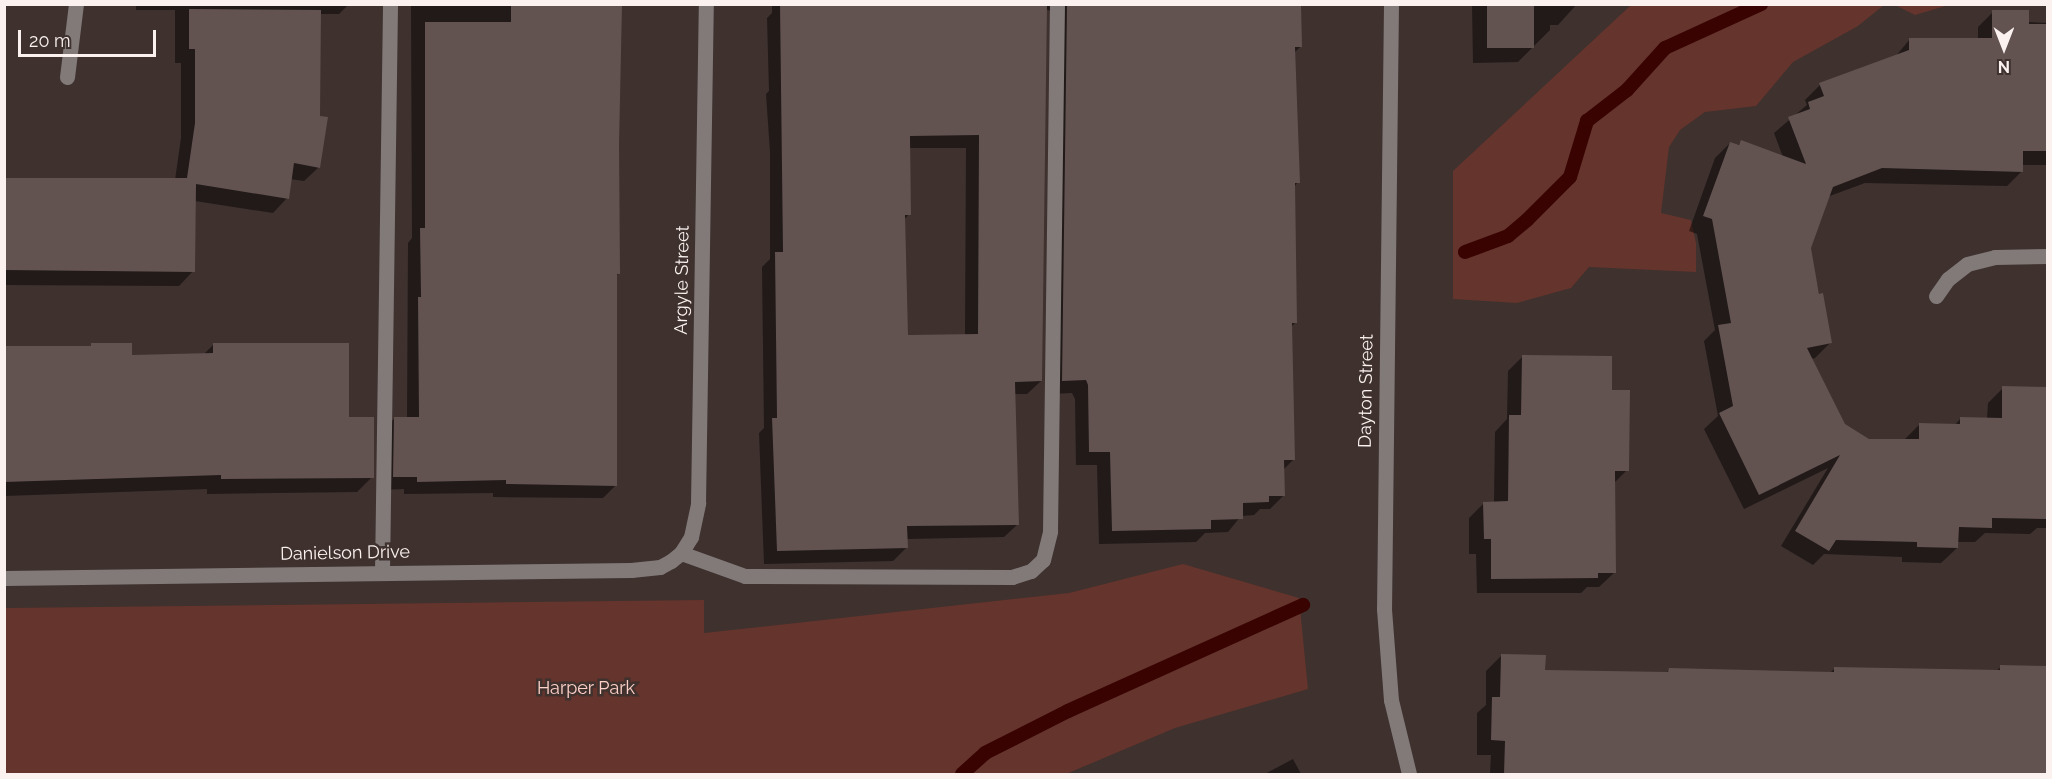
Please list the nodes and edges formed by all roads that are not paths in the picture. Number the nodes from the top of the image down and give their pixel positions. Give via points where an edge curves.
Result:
1 (76, 4) edge
2 (390, 4) edge
3 (706, 4) edge
4 (1057, 4) edge
5 (1391, 4) edge
6 (67, 76) dead end
7 (2048, 256) edge
8 (1936, 296) dead end
9 (681, 553) junction
10 (382, 572) junction
11 (4, 578) edge
12 (1409, 774) edge

1 - 6 street
2 - 10 street
3 - 9 street, Argyle Street via 698,503 695,525
4 - 9 street via 1050,531 1043,560 1031,571 1012,577 745,576
5 - 12 street, Dayton Street via 1384,609 1391,700
7 - 8 street via 1995,257 1968,264 1947,279
9 - 10 street, Danielson Drive via 660,567 646,569
10 - 11 street, Danielson Drive

